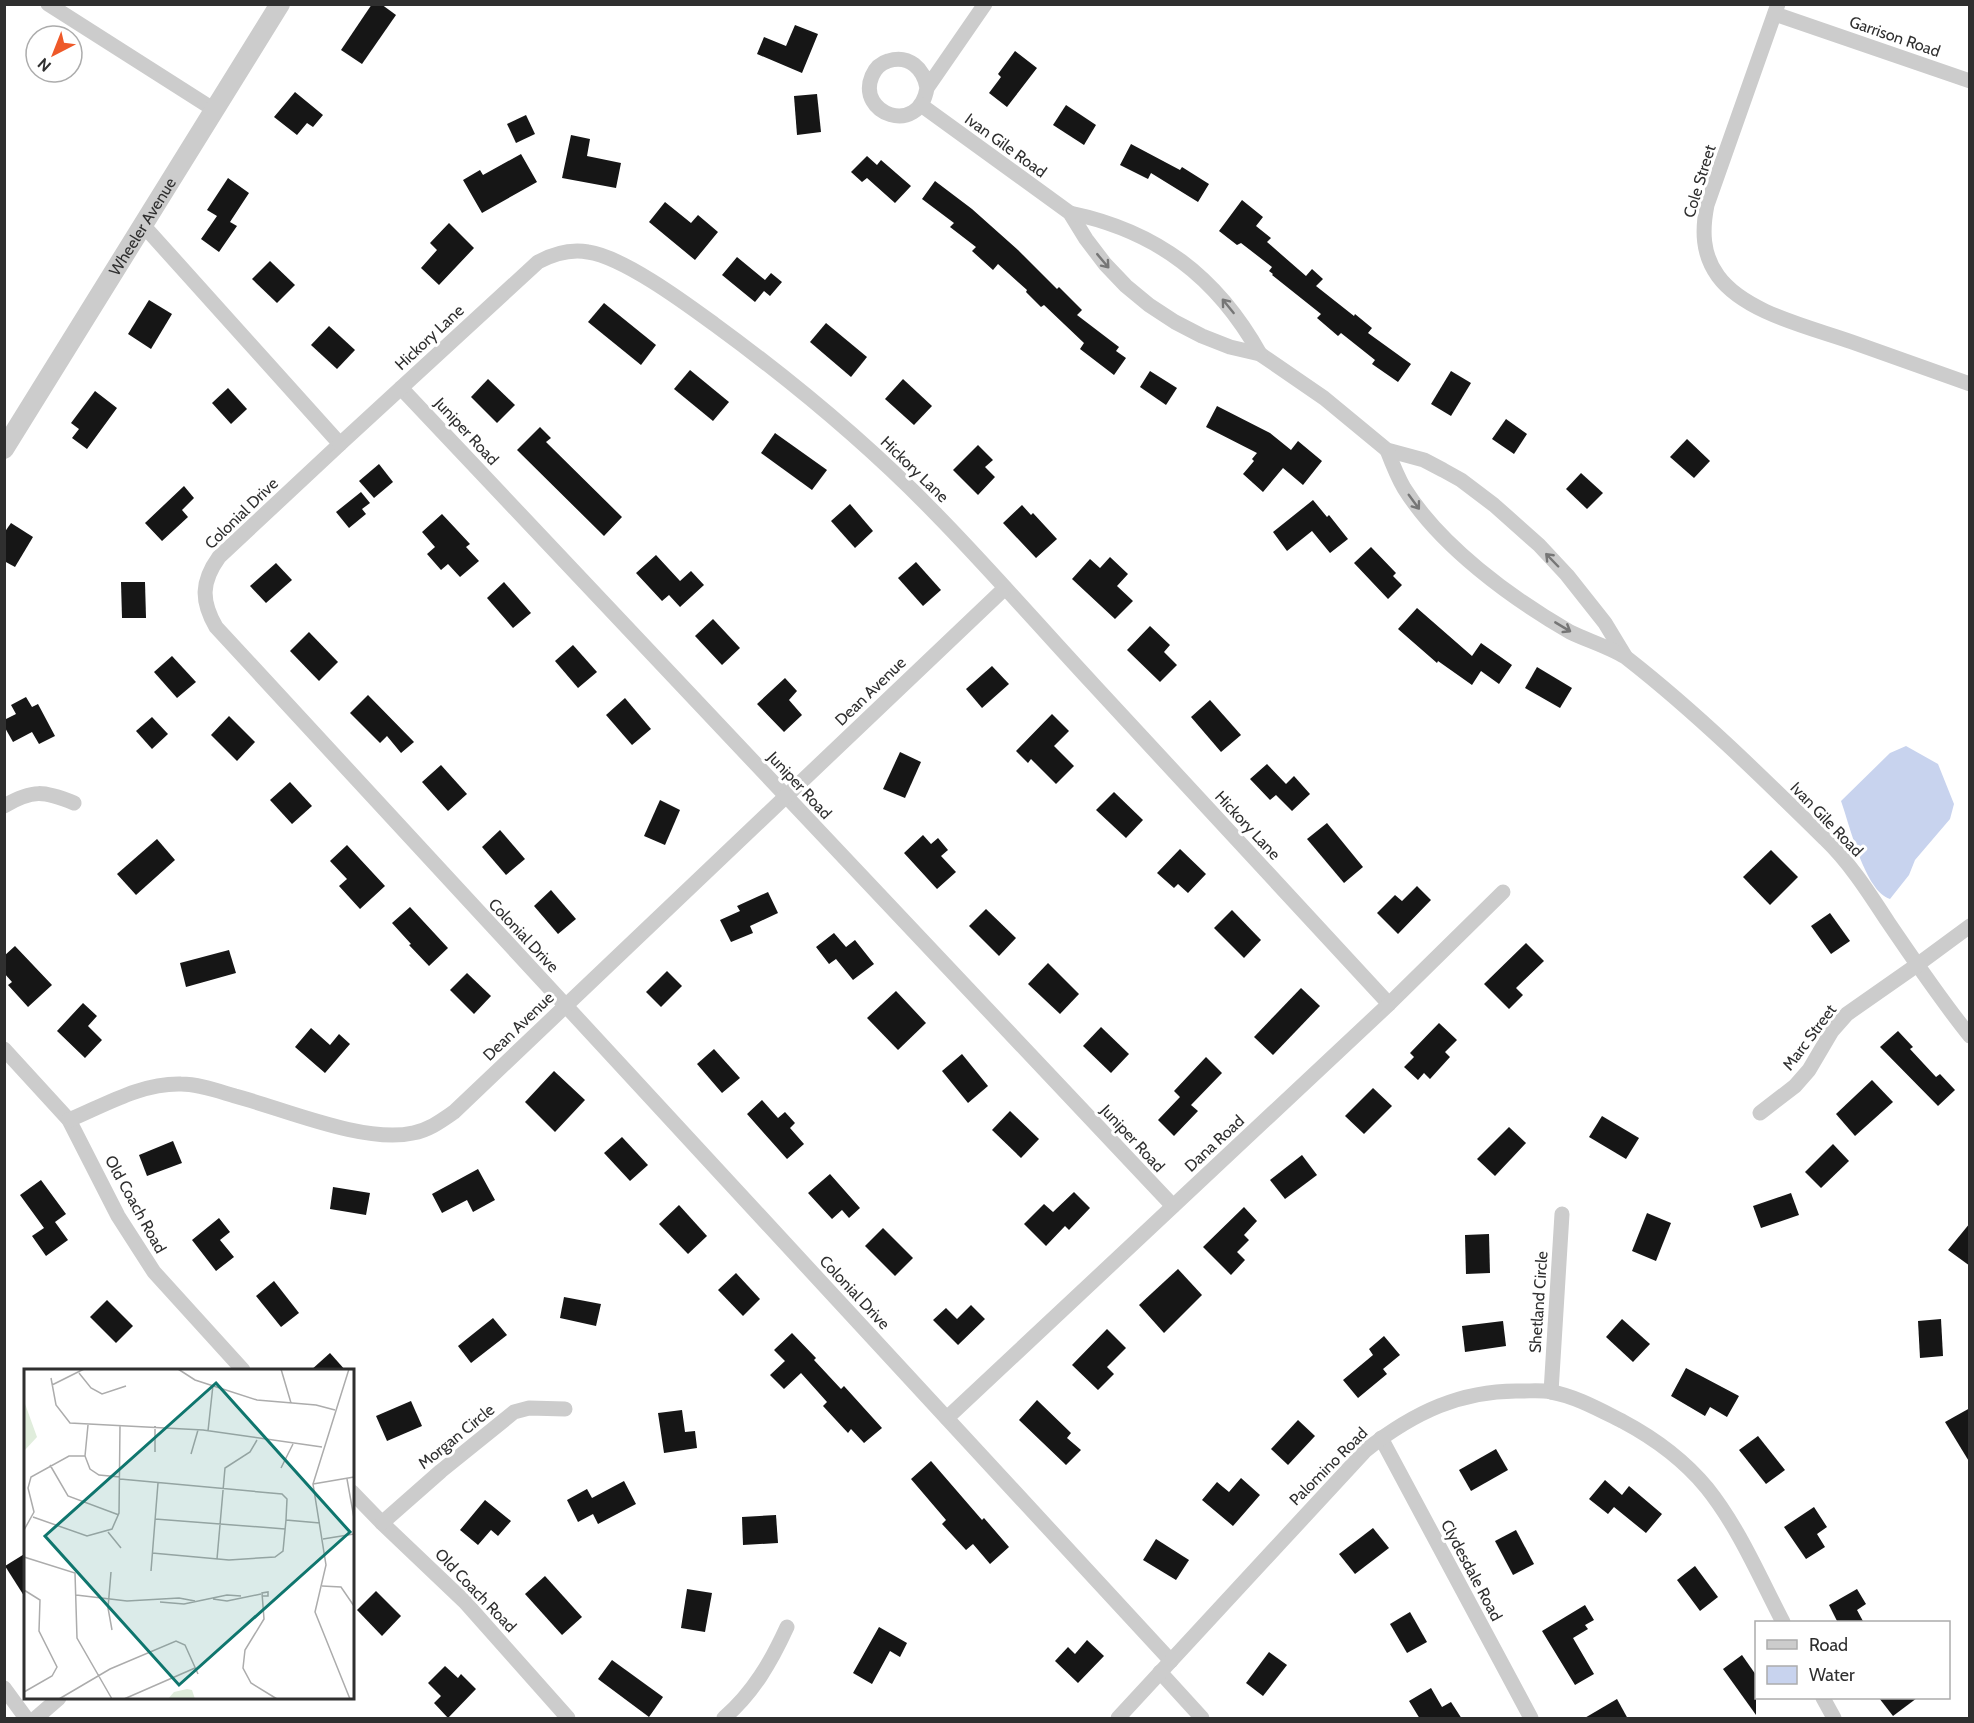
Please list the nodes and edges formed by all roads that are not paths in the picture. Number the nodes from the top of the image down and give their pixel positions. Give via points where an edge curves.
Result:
1 (48, 4) edge
2 (280, 4) edge
3 (986, 4) edge
4 (1776, 9) edge
5 (1970, 81) edge
6 (927, 88) junction
7 (921, 105) junction
8 (213, 110) junction
9 (1070, 213) junction
10 (143, 225) junction
11 (1260, 354) junction
12 (1970, 384) edge
13 (401, 388) junction
14 (340, 444) junction
15 (4, 449) edge
16 (1387, 450) junction
17 (1005, 588) junction
18 (1625, 656) junction
19 (786, 796) junction
20 (74, 803) dead end
21 (4, 806) edge
22 (1503, 892) dead end
23 (1970, 926) edge
24 (1917, 965) junction
25 (1389, 1004) junction
26 (565, 1006) junction
27 (1970, 1036) edge
28 (4, 1049) edge
29 (1760, 1113) dead end
30 (69, 1120) junction
31 (1173, 1206) junction
32 (1562, 1214) dead end
33 (241, 1369) edge
34 (1551, 1392) junction
35 (565, 1409) dead end
36 (947, 1418) junction
37 (1381, 1438) junction
38 (354, 1494) edge
39 (382, 1523) junction
40 (1782, 1621) edge
41 (787, 1627) dead end
42 (1171, 1660) junction
43 (1160, 1672) junction
44 (4, 1688) edge
45 (58, 1699) edge
46 (1824, 1699) edge
47 (26, 1719) edge
48 (36, 1719) edge
49 (567, 1719) edge
50 (724, 1719) edge
51 (1118, 1719) edge
52 (1202, 1719) edge
53 (1531, 1719) edge
54 (1834, 1719) edge

1 - 8 street
2 - 8 street, Wheeler Avenue
3 - 6 street
4 - 5 street, Garrison Road
4 - 12 street, Cole Street via 1707,205 1703,240 1708,258 1729,289 1761,309
6 - 7 street
6 - 7 street via 922,70 896,59 879,66 873,74 873,102 887,114 906,116
7 - 9 street, Ivan Gile Road
8 - 10 street, Wheeler Avenue
9 -> 11 street, Ivan Gile Road via 1105,264 1149,305 1202,336
11 -> 9 street, Ivan Gile Road via 1227,303 1182,261 1129,230
10 - 14 street
10 - 15 street, Wheeler Avenue
11 - 16 street, Ivan Gile Road
13 - 14 street, Hickory Lane
13 - 17 street, Hickory Lane via 538,262 571,251 588,251 606,257 681,300 756,355 825,411 934,512
13 - 19 street, Juniper Road
14 - 26 street, Colonial Drive via 219,557 205,591 209,615 224,637
18 -> 16 street, Ivan Gile Road via 1579,589 1509,518 1443,470 1424,460
16 -> 18 street, Ivan Gile Road via 1414,503 1471,561 1552,620
17 - 19 street, Dean Avenue
17 - 25 street, Hickory Lane
18 - 24 street, Ivan Gile Road via 1742,759 1827,841 1856,875
19 - 26 street, Dean Avenue
19 - 31 street, Juniper Road
20 - 21 street via 48,793 30,794
22 - 25 street, Dana Road
23 - 24 street, Marc Street
24 - 27 street, Ivan Gile Road
24 - 29 street, Marc Street via 1847,1014 1795,1086
25 - 31 street, Dana Road
26 - 30 street, Dean Avenue via 454,1112 435,1126 414,1133 392,1136 347,1129 184,1083 140,1090
26 - 36 street, Colonial Drive
28 - 30 street, Old Coach Road
30 - 33 street, Old Coach Road via 118,1216 154,1272
31 - 36 street, Dana Road
32 - 34 street, Shetland Circle
34 - 37 street, Palomino Road via 1505,1390 1460,1397
34 - 40 street, Palomino Road via 1632,1427 1685,1465 1725,1513
35 - 39 street, Morgan Circle via 529,1408 514,1412
36 - 42 street, Colonial Drive
37 - 42 street, Palomino Road via 1337,1480
37 - 53 street, Clydesdale Road
38 - 39 street, Old Coach Road
39 - 49 street, Old Coach Road via 465,1602
41 - 50 street via 762,1674
42 - 43 street, Palomino Road
43 - 51 street, Palomino Road
43 - 52 street
44 - 47 street
45 - 48 street
46 - 54 street

